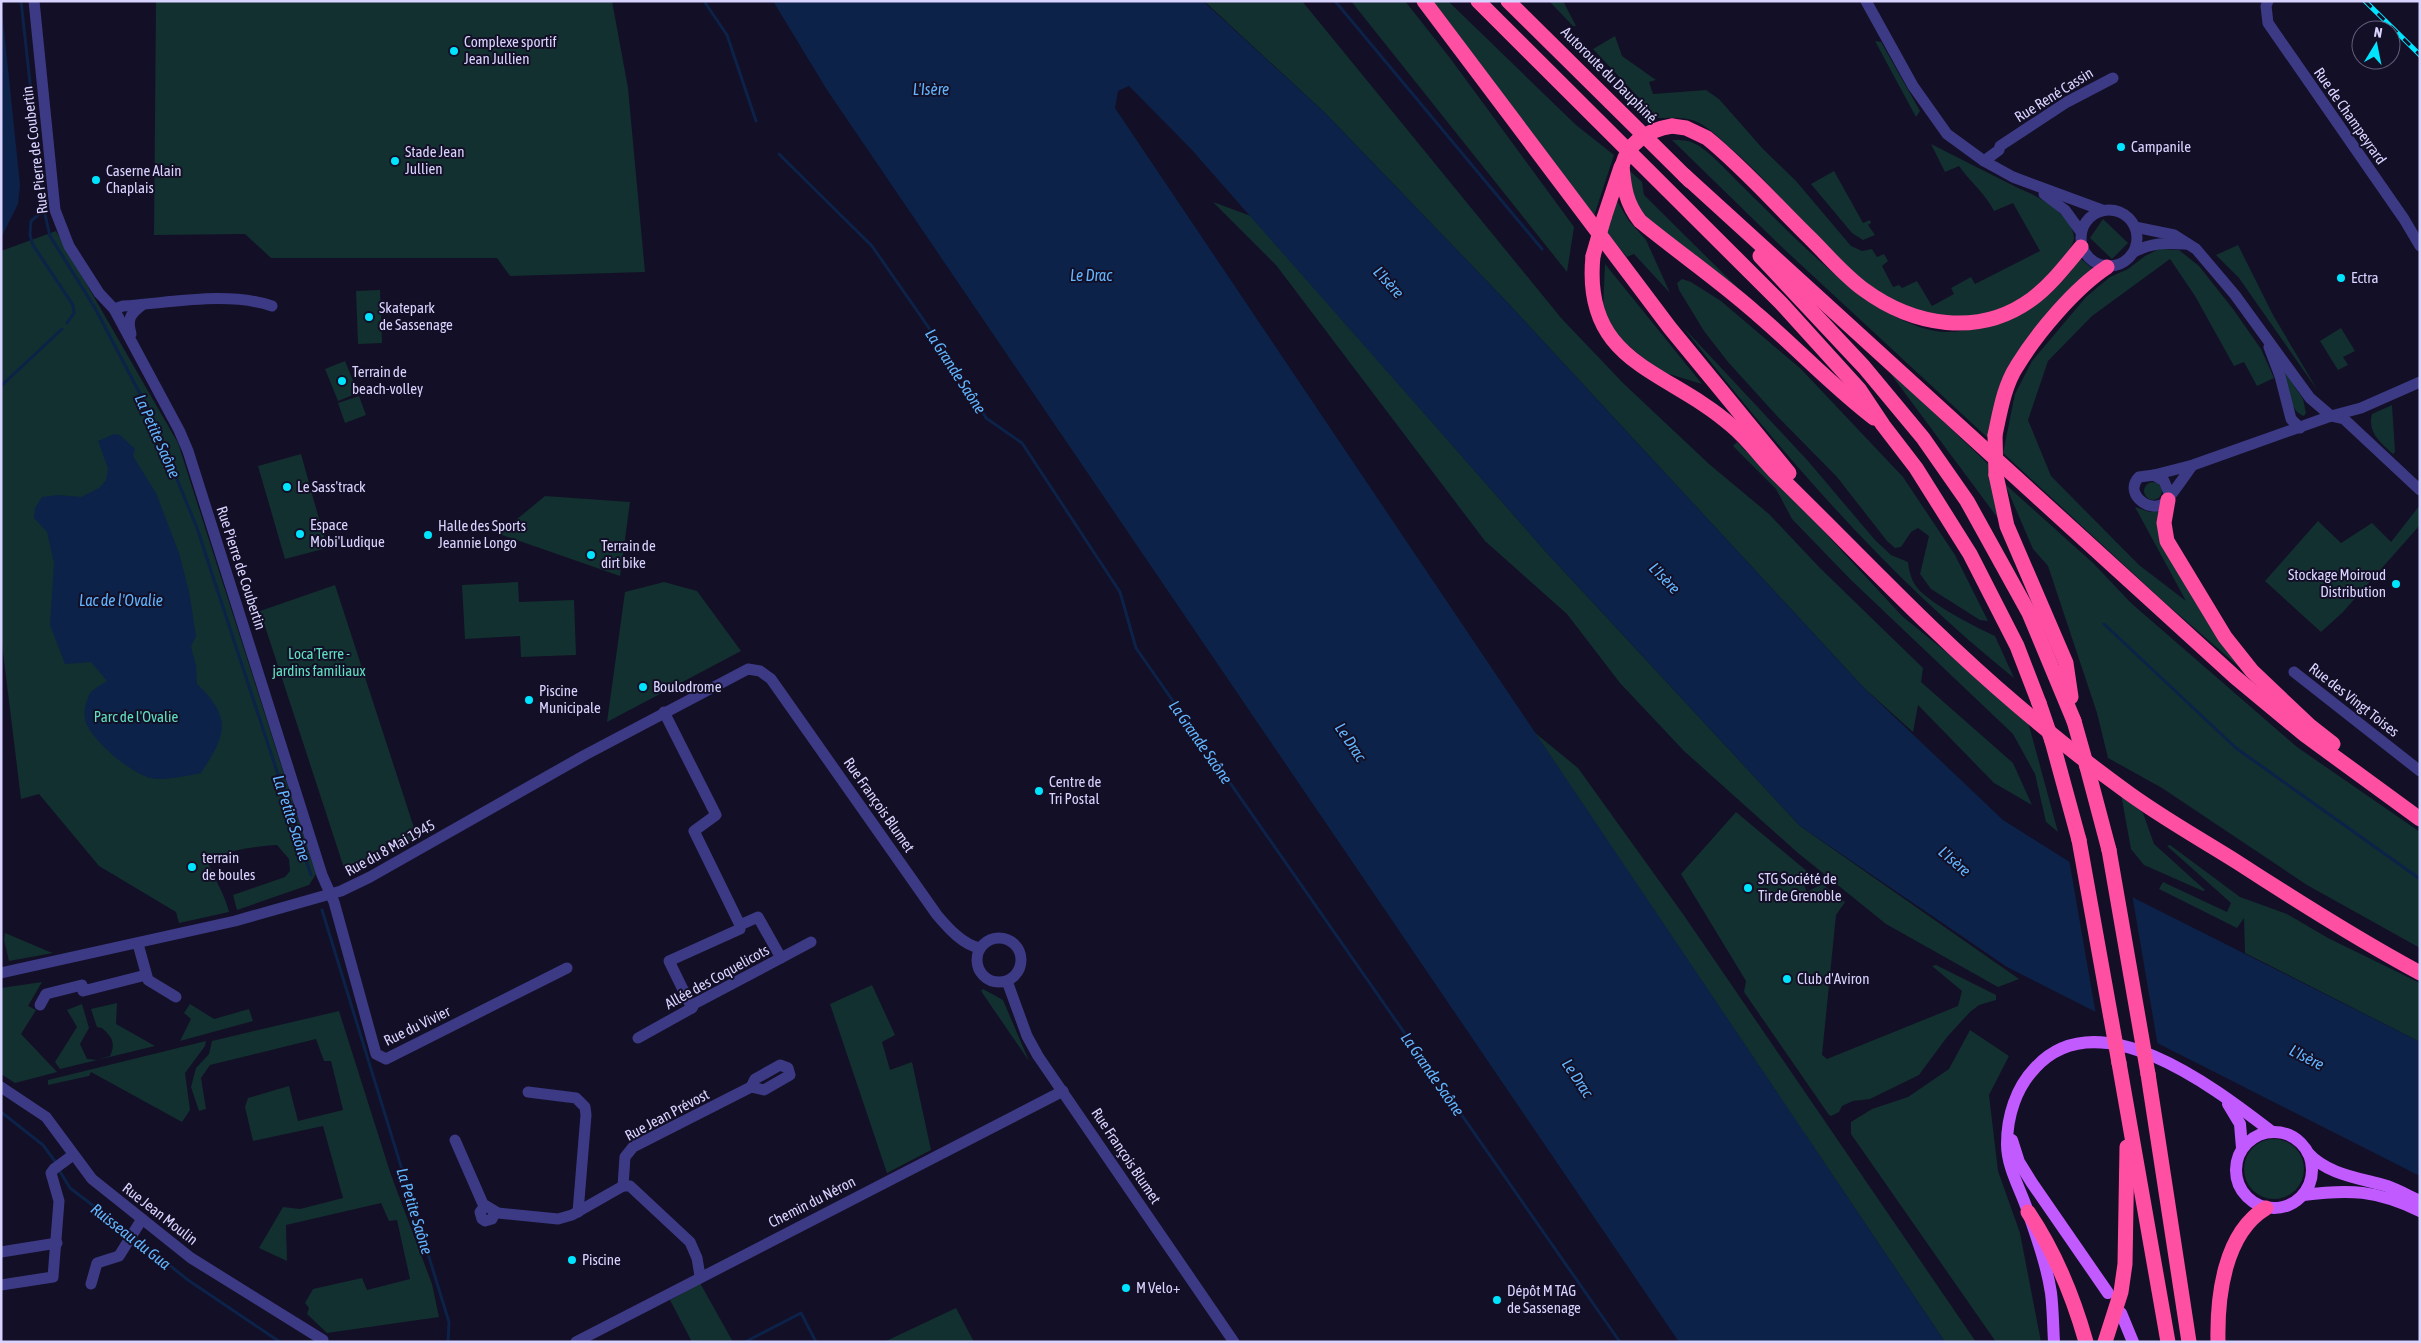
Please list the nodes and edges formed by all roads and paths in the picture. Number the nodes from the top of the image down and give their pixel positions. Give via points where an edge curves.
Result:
1 (34, 1) edge
2 (1424, 1) edge
3 (1478, 1) edge
4 (1508, 1) edge
5 (1866, 1) edge
6 (2268, 1) edge
7 (1999, 150) junction
8 (1984, 161) junction
9 (1622, 166) junction
10 (1684, 174) junction
11 (2032, 186) junction
12 (2102, 210) junction
13 (2135, 227) junction
14 (2081, 239) junction
15 (2189, 244) junction
16 (2420, 246) edge
17 (2134, 252) junction
18 (2107, 267) junction
19 (142, 304) junction
20 (272, 306) dead end
21 (114, 309) junction
22 (2267, 340) junction
23 (133, 344) junction
24 (2420, 382) edge
25 (2358, 409) junction
26 (2332, 416) junction
27 (1883, 425) junction
28 (2300, 428) junction
29 (2354, 429) junction
30 (2193, 465) junction
31 (2154, 474) junction
32 (2420, 490) edge
33 (2169, 497) junction
34 (1838, 533) junction
35 (760, 671) joint
36 (2294, 672) dead end
37 (664, 712) junction
38 (2074, 721) junction
39 (2420, 771) edge
40 (2420, 810) edge
41 (2420, 820) edge
42 (329, 894) junction
43 (740, 925) junction
44 (811, 942) dead end
45 (138, 944) junction
46 (980, 948) junction
47 (781, 958) junction
48 (567, 968) dead end
49 (1, 973) edge
50 (2420, 973) edge
51 (146, 975) junction
52 (1007, 981) junction
53 (176, 997) dead end
54 (40, 1005) dead end
55 (692, 1008) junction
56 (638, 1038) dead end
57 (1, 1087) edge
58 (751, 1087) dead end
59 (1063, 1091) junction
60 (528, 1092) dead end
61 (2220, 1094) junction
62 (2128, 1120) junction
63 (2009, 1128) junction
64 (2272, 1132) junction
65 (455, 1140) dead end
66 (2242, 1148) junction
67 (2307, 1151) junction
68 (73, 1155) junction
69 (623, 1186) junction
70 (2303, 1195) junction
71 (2420, 1201) edge
72 (2266, 1208) junction
73 (2420, 1211) edge
74 (578, 1212) junction
75 (2028, 1212) junction
76 (142, 1219) junction
77 (57, 1243) junction
78 (1, 1252) edge
79 (700, 1276) junction
80 (1, 1284) edge
81 (91, 1284) dead end
82 (2108, 1293) dead end
83 (2122, 1313) dead end
84 (323, 1340) dead end
85 (576, 1342) edge
86 (1234, 1342) edge
87 (2054, 1342) edge
88 (2086, 1342) edge
89 (2105, 1342) edge
90 (2133, 1342) edge
91 (2168, 1342) edge
92 (2189, 1342) edge
93 (2218, 1342) edge

1 - 21 street, Rue Pierre de Coubertin via 55,210 69,246 99,293
2 - 34 highway via 1670,328
3 - 27 highway via 1781,302 1859,389
4 - 10 highway, Autoroute du Dauphiné
5 - 8 street via 1937,122 1947,134
6 - 16 street, Rue de Champeyrard via 2268,23
7 - 7 street, Rue René Cassin via 2005,150 2113,78 2067,102 2000,146
7 - 8 street, Rue René Cassin
8 - 11 street
9 - 14 highway, bridge via 1625,154 1636,140 1653,130 1672,126 1686,128 1707,138 1862,288 1899,311 1932,322 1967,324 2004,315 2034,298 2063,270
9 - 27 highway via 1624,192 1640,221 1756,312 1840,392
9 - 34 highway, bridge via 1593,256 1591,278 1599,319 1615,343 1640,364 1734,426 1773,470
10 - 38 highway via 1864,367 1923,438 1967,501 2013,580
10 - 41 highway via 2235,677 2305,735
11 - 12 street
11 - 14 street via 2065,210
12 - 13 street via 2118,211
12 - 14 street via 2088,218
13 - 15 street via 2160,230
13 - 17 street
14 - 18 street via 2091,261
15 - 17 street via 2158,242
15 - 22 street via 2209,262
17 - 18 street via 2122,264
18 - 38 highway, bridge via 2072,297 2016,367 2002,402 1995,435 1996,475 2007,526 2066,663
19 - 20 street via 246,299
19 - 21 street
19 - 23 street, Rue Pierre de Coubertin via 128,322
21 - 23 street, Rue Pierre de Coubertin
22 - 26 street via 2310,398
22 - 28 street via 2291,419
23 - 42 street, Rue Pierre de Coubertin via 188,451
24 - 25 street
25 - 26 street
25 - 29 street
26 - 28 street
26 - 29 street via 2344,419
27 - 62 highway, bridge via 1916,468 1970,554 2017,646 2039,703 2079,840
28 - 30 street
29 - 32 street
30 - 31 street
30 - 33 street
31 - 33 street via 2164,481
31 - 33 street via 2136,480 2135,494 2148,505 2162,505
33 - 40 highway via 2164,523 2171,549 2225,637 2247,664 2310,726
34 - 50 highway via 1924,620 2017,705 2125,791 2354,938
35 - 37 street, Rue du 8 Mai 1945 via 748,669 734,674
35 - 46 street, Rue François Blumet via 771,679 948,929 972,947
36 - 39 street, Rue des Vingt Toises
37 - 42 street, Rue du 8 Mai 1945 via 370,877
37 - 43 street via 716,815 694,830
38 - 92 highway, bridge via 2109,850 2148,1074
42 - 45 street, Rue du 8 Mai 1945
42 - 48 street, Rue du Vivier via 334,902 376,1054 386,1059
43 - 47 street via 758,917
43 - 55 street via 740,929 669,961
44 - 47 street, Allée des Coquelicots
45 - 49 street, Rue du 8 Mai 1945
45 - 51 street
46 - 52 street via 976,961 981,973 993,982
46 - 52 street via 996,938 1015,944 1022,963 1017,974
47 - 55 street, Allée des Coquelicots via 694,1004
51 - 53 street via 148,980
51 - 54 street via 83,991 82,985 46,994
52 - 59 street, Rue François Blumet via 1027,1036
55 - 56 street, Allée des Coquelicots
57 - 68 street, Rue Jean Moulin via 46,1117
58 - 69 street, Rue Jean Prévost via 634,1147 625,1157
59 - 79 street, Chemin du Néron
59 - 86 street, Rue François Blumet
60 - 74 street via 576,1098 585,1107
61 - 63 main road via 2134,1048 2086,1042 2063,1048 2041,1060 2015,1097
61 - 64 main road
61 - 66 main road via 2240,1124
62 - 89 highway via 2125,1264 2119,1299
62 - 91 highway
63 - 75 main road via 2009,1162
63 - 82 main road via 2019,1162 2032,1184
64 - 66 main road via 2250,1140
64 - 67 main road via 2292,1137
65 - 74 street via 485,1206 496,1212 558,1219
66 - 72 main road via 2235,1172 2238,1184 2244,1195
67 - 70 main road via 2312,1174
67 - 71 main road via 2318,1163 2332,1170 2390,1187
68 - 76 street, Rue Jean Moulin via 92,1179
68 - 77 street via 51,1172 59,1201
69 - 74 street
69 - 79 street via 630,1186 690,1242
70 - 72 main road via 2286,1206
70 - 73 main road via 2366,1192
72 - 93 highway via 2243,1228 2228,1264 2219,1314
75 - 87 main road via 2050,1291
75 - 88 highway via 2058,1264 2076,1306
76 - 81 street via 119,1256 97,1263
76 - 84 street, Rue Jean Moulin via 191,1258
77 - 78 street
77 - 80 street via 53,1277
79 - 85 street, Chemin du Néron
83 - 90 main road

